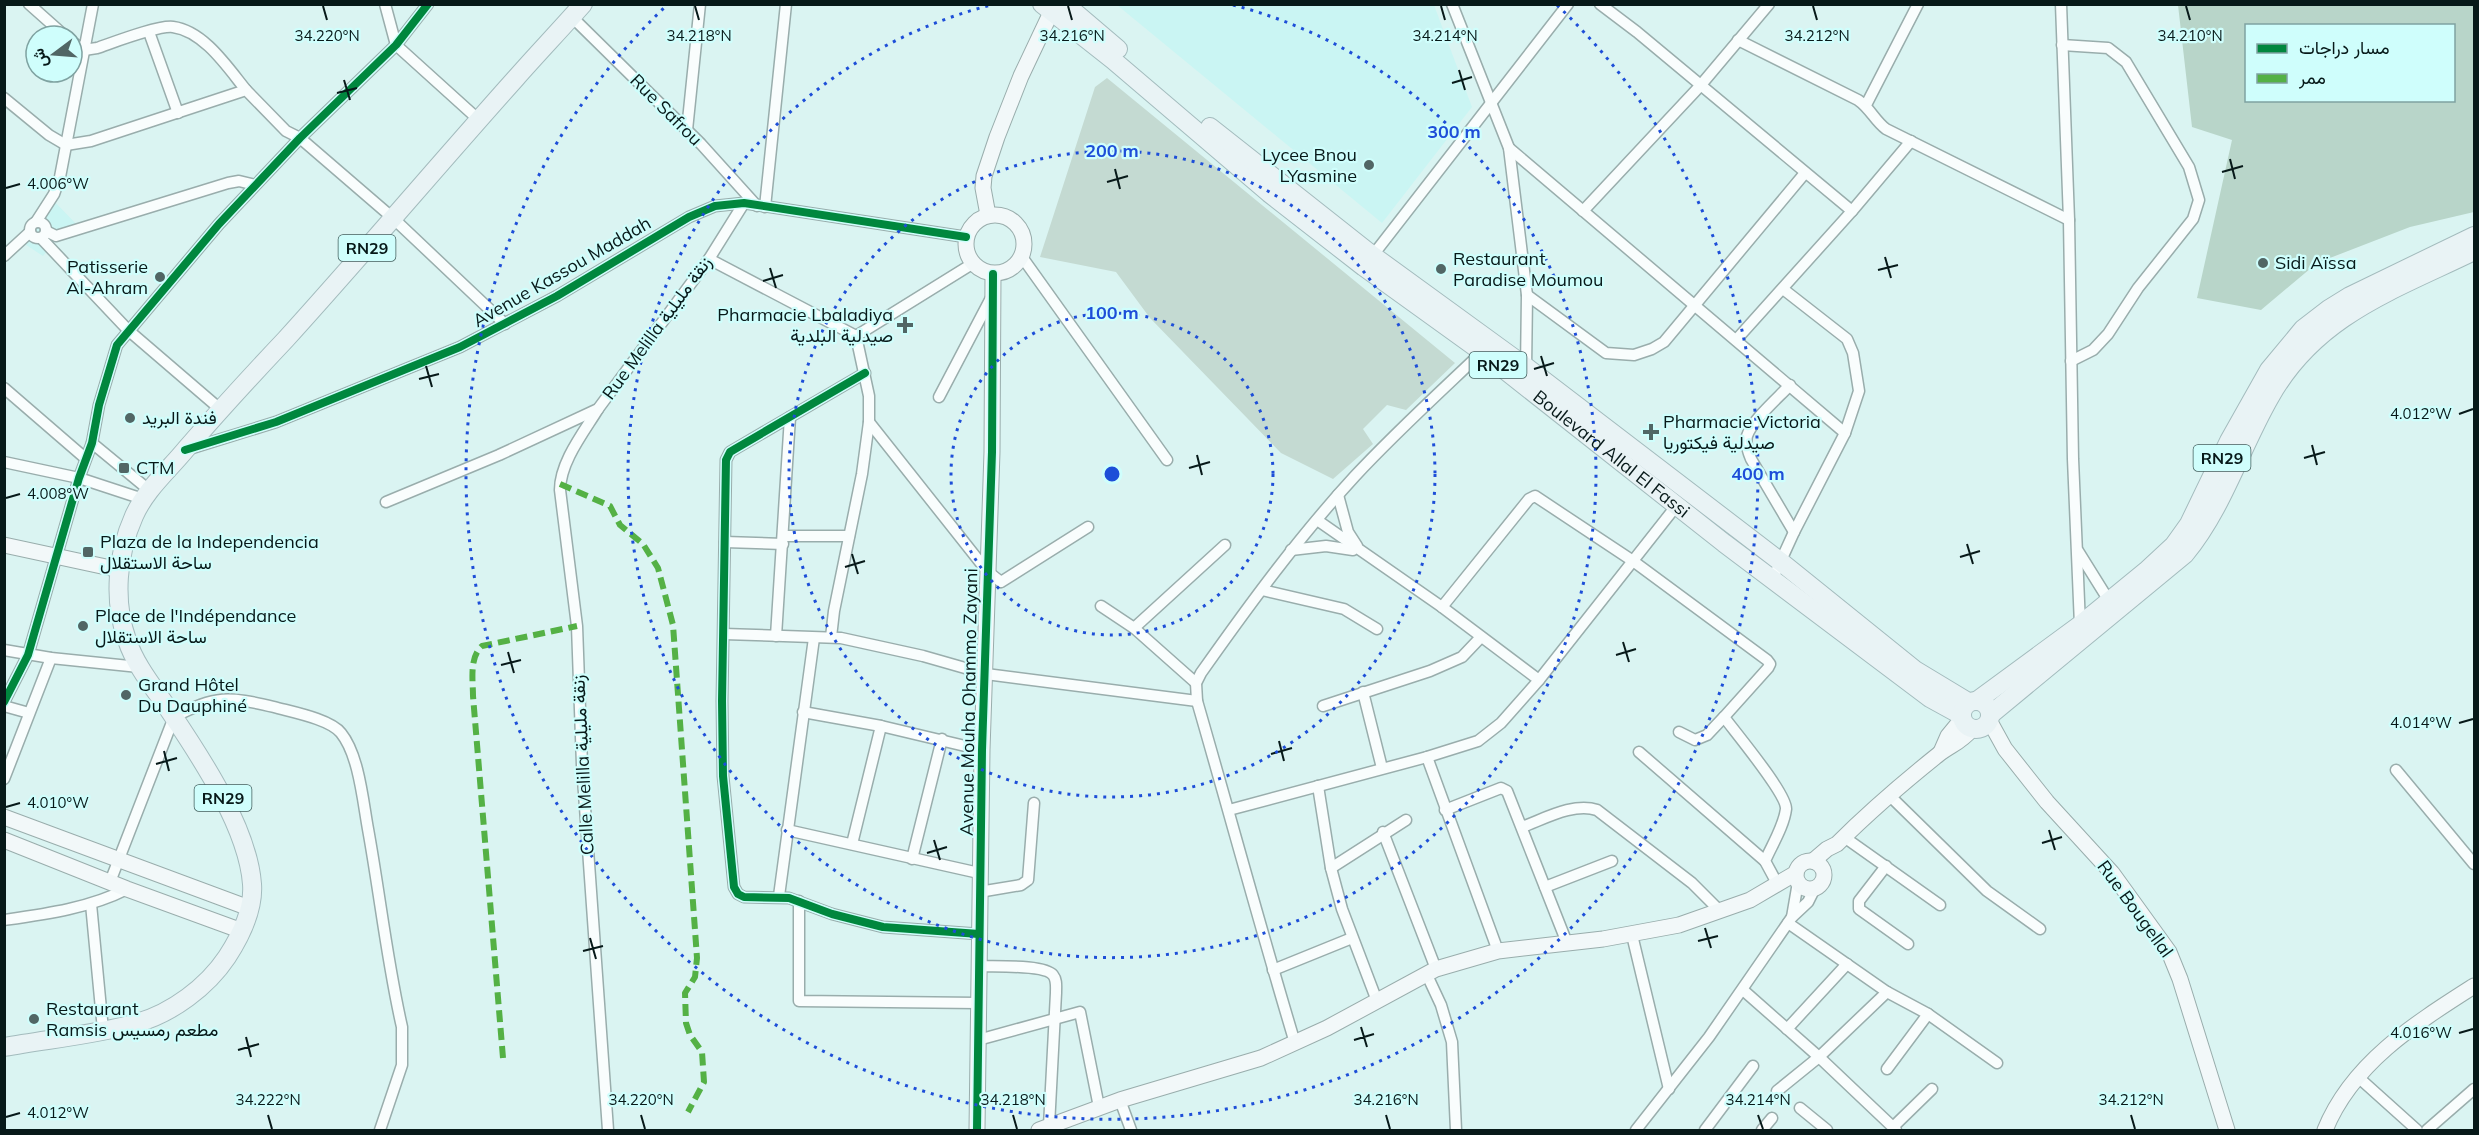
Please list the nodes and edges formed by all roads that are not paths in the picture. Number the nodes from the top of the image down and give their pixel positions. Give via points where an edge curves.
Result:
1 (29, 4) edge
2 (93, 4) edge
3 (385, 4) edge
4 (428, 4) edge
5 (700, 4) edge
6 (786, 4) edge
7 (1082, 4) edge
8 (1452, 4) edge
9 (1568, 4) edge
10 (1600, 4) edge
11 (1769, 4) edge
12 (1918, 4) edge
13 (2061, 4) edge
14 (1054, 7) edge
15 (578, 11) edge
16 (51, 24) edge
17 (1089, 25) junction
18 (149, 32) junction
19 (1738, 40) junction
20 (396, 45) junction
21 (2062, 45) junction
22 (84, 50) joint
23 (78, 84) edge
24 (1700, 86) junction
25 (246, 90) junction
26 (4, 98) edge
27 (1492, 105) junction
28 (1866, 105) junction
29 (177, 113) junction
30 (479, 120) junction
31 (687, 130) junction
32 (300, 138) junction
33 (1911, 141) junction
34 (66, 145) junction
35 (1509, 148) junction
36 (1805, 173) junction
37 (255, 185) junction
38 (744, 203) junction
39 (761, 206) junction
40 (1583, 211) junction
41 (1852, 211) junction
42 (988, 215) junction
43 (394, 219) junction
44 (2069, 220) junction
45 (33, 227) junction
46 (44, 234) junction
47 (2475, 236) edge
48 (966, 237) junction
49 (2475, 251) edge
50 (4, 256) edge
51 (1022, 257) junction
52 (709, 259) junction
53 (1368, 261) junction
54 (972, 264) junction
55 (993, 274) junction
56 (1783, 289) junction
57 (1527, 295) junction
58 (992, 296) junction
59 (1694, 305) junction
60 (505, 324) junction
61 (128, 330) junction
62 (856, 336) junction
63 (1736, 340) junction
64 (1482, 352) junction
65 (2071, 361) junction
66 (1526, 367) junction
67 (865, 373) junction
68 (1790, 385) junction
69 (1526, 387) junction
70 (4, 388) edge
71 (939, 397) dead end
72 (220, 408) junction
73 (598, 409) junction
74 (790, 417) junction
75 (869, 422) junction
76 (1845, 433) junction
77 (92, 443) junction
78 (185, 450) junction
79 (85, 458) junction
80 (1167, 460) dead end
81 (4, 462) edge
82 (79, 478) junction
83 (146, 494) junction
84 (1338, 495) junction
85 (386, 502) dead end
86 (1677, 505) junction
87 (1317, 520) junction
88 (1088, 527) dead end
89 (1794, 532) junction
90 (849, 536) junction
91 (783, 540) junction
92 (725, 542) junction
93 (4, 545) edge
94 (1225, 545) dead end
95 (1291, 550) junction
96 (2078, 551) junction
97 (1360, 552) junction
98 (57, 558) junction
99 (1633, 561) junction
100 (120, 570) junction
101 (1777, 570) junction
102 (987, 571) junction
103 (1262, 590) junction
104 (1101, 606) dead end
105 (2113, 606) junction
106 (1442, 607) junction
107 (2080, 625) junction
108 (1134, 628) junction
109 (1377, 629) dead end
110 (724, 633) junction
111 (776, 636) junction
112 (831, 637) junction
113 (1481, 637) junction
114 (814, 638) junction
115 (4, 650) edge
116 (28, 655) junction
117 (51, 658) junction
118 (139, 667) junction
119 (986, 674) junction
120 (1539, 680) junction
121 (1196, 683) junction
122 (1363, 692) junction
123 (1197, 701) junction
124 (4, 704) edge
125 (1323, 706) dead end
126 (803, 712) junction
127 (29, 713) junction
128 (1975, 716) junction
129 (174, 717) junction
130 (1724, 717) junction
131 (881, 726) junction
132 (1679, 732) dead end
133 (942, 739) junction
134 (982, 750) junction
135 (1639, 752) dead end
136 (1427, 757) junction
137 (1382, 768) junction
138 (2396, 770) dead end
139 (4, 779) edge
140 (1318, 786) junction
141 (1890, 796) junction
142 (1034, 803) dead end
143 (1229, 810) junction
144 (1445, 810) junction
145 (4, 817) edge
146 (1406, 820) dead end
147 (1522, 826) junction
148 (787, 830) junction
149 (1383, 832) junction
150 (4, 840) edge
151 (1841, 840) junction
152 (852, 844) junction
153 (912, 859) junction
154 (118, 860) junction
155 (1612, 861) dead end
156 (1765, 861) junction
157 (1813, 861) junction
158 (2475, 864) edge
159 (1886, 866) junction
160 (1331, 868) junction
161 (1824, 872) junction
162 (979, 873) junction
163 (1797, 878) junction
164 (110, 882) junction
165 (1778, 885) junction
166 (1545, 887) junction
167 (1815, 888) junction
168 (127, 889) junction
169 (979, 892) junction
170 (779, 896) junction
171 (799, 901) junction
172 (90, 904) junction
173 (1940, 904) dead end
174 (249, 908) junction
175 (1720, 911) junction
176 (4, 920) edge
177 (1790, 920) junction
178 (2040, 930) dead end
179 (979, 934) junction
180 (1632, 935) junction
181 (238, 938) junction
182 (1352, 938) junction
183 (1567, 943) junction
184 (1908, 944) dead end
185 (1498, 951) junction
186 (1847, 964) junction
187 (978, 966) junction
188 (1273, 970) junction
189 (1432, 972) junction
190 (2475, 986) edge
191 (1743, 990) junction
192 (1887, 992) junction
193 (1377, 1001) junction
194 (978, 1004) junction
195 (1928, 1014) junction
196 (1054, 1018) junction
197 (1787, 1029) junction
198 (102, 1030) junction
199 (978, 1040) junction
200 (1295, 1044) junction
201 (4, 1047) edge
202 (1819, 1057) junction
203 (1997, 1063) dead end
204 (1753, 1066) dead end
205 (1887, 1069) dead end
206 (2358, 1077) junction
207 (1669, 1089) junction
208 (1932, 1089) dead end
209 (2475, 1089) edge
210 (1777, 1091) dead end
211 (1120, 1100) junction
212 (1099, 1107) junction
213 (1800, 1108) dead end
214 (1772, 1118) dead end
215 (1044, 1129) edge
216 (1894, 1129) edge
217 (380, 1131) edge
218 (608, 1131) edge
219 (977, 1131) edge
220 (1131, 1131) edge
221 (1456, 1131) edge
222 (1636, 1131) edge
223 (1705, 1131) edge
224 (1762, 1131) edge
225 (1827, 1131) edge
226 (2227, 1131) edge
227 (2325, 1131) edge
228 (2417, 1131) edge
229 (2427, 1131) edge

1 - 16 street
2 - 22 street
3 - 20 street
4 - 20 street
5 - 31 street
6 - 39 street
7 - 17 main road
8 - 27 street
9 - 27 street
10 - 24 street
11 - 19 street
12 - 28 street
13 - 21 street
14 - 17 main road, Boulevard Allal El Fassi / RN29
14 - 42 street via 1011,99 988,166 983,188
14 - 53 main road, Boulevard Allal El Fassi / RN29 via 1269,193
15 - 30 main road, RN29
15 - 31 street, Rue Safrou
17 - 53 main road, Boulevard Allal El Fassi / RN29
18 - 22 street
18 - 25 street via 171,26 193,35
18 - 29 street
19 - 24 street
19 - 28 street
20 - 30 street
20 - 32 street
21 - 44 street
21 - 65 street via 2108,48 2126,62 2189,167 2199,200 2193,219 2138,288 2108,334 2093,350
23 - 34 street
24 - 36 street
24 - 40 street
25 - 29 street
25 - 32 street via 279,125
26 - 34 street
27 - 35 street
27 - 53 street
28 - 33 street via 1881,125
29 - 34 street via 91,141
30 - 43 main road, RN29
31 - 39 street, Rue Safrou
32 - 37 street
32 - 43 street
33 - 41 street
33 - 44 street
34 - 45 street via 54,194
35 - 40 street
35 - 57 street
36 - 41 street
36 - 59 street
37 - 46 street via 228,183 56,236
37 - 61 street
38 - 39 street, Avenue Kassou Maddah
38 - 52 street, Rue Melilla زنقة مليلية
38 - 60 street, Avenue Kassou Maddah via 715,206 689,217
39 - 48 street, Avenue Kassou Maddah
40 - 59 street
41 - 56 street
42 - 48 street via 974,223
42 - 51 street via 1007,217 1015,223 1024,239
43 - 60 street
43 - 72 main road, RN29
44 - 65 street
45 - 46 street via 42,223
45 - 50 street
46 - 61 street
47 - 105 main road, RN29 via 2350,296 2303,329 2263,380 2181,536
48 - 54 street
49 - 105 main road, RN29 via 2371,301 2310,343 2268,400 2198,537 2177,562
51 - 55 street via 1010,270
51 - 80 street
52 - 62 street
52 - 73 street, Rue Melilla زنقة مليلية
53 - 64 main road, Boulevard Allal El Fassi / RN29
53 - 66 main road, Boulevard Allal El Fassi / RN29
54 - 55 street
54 - 62 street
55 - 58 street, Avenue Mouha Ohammo Zayani
56 - 63 street
56 - 76 street via 1851,345 1859,391
57 - 59 street via 1606,353 1618,355 1634,355 1664,342
57 - 66 street
58 - 71 street
58 - 102 street, Avenue Mouha Ohammo Zayani
59 - 63 street
60 - 78 street, Avenue Kassou Maddah via 332,400
61 - 72 street
61 - 77 street via 110,364
62 - 67 street
63 - 68 street
64 - 69 main road, Boulevard Allal El Fassi / RN29
64 - 84 street
65 - 96 street
66 - 69 street
66 - 101 main road, Boulevard Allal El Fassi / RN29
67 - 74 street
67 - 75 street
68 - 76 street
68 - 89 street via 1753,426 1747,436 1747,447
69 - 86 main road, Boulevard Allal El Fassi / RN29
70 - 79 street
72 - 78 main road, RN29
73 - 85 street, Rue Melilla زنقة مليلية
73 - 218 street, Calle Melilla زنقة مليلية via 571,454 560,484 577,626 582,765
74 - 91 street
74 - 92 street via 728,456
75 - 90 street
75 - 102 street
76 - 89 street
77 - 79 street
77 - 83 street
78 - 83 main road, RN29
79 - 82 street
81 - 82 street
82 - 83 street
82 - 98 street
83 - 100 main road, RN29 via 127,533
84 - 87 street
84 - 97 street via 1348,532
86 - 99 street
86 - 101 main road, Boulevard Allal El Fassi / RN29
87 - 95 street
87 - 97 street
88 - 102 street via 1001,582
89 - 101 street
90 - 91 street
90 - 112 street
91 - 92 street
91 - 111 street
92 - 110 street
93 - 98 street
94 - 108 street
95 - 97 street via 1326,546
95 - 103 street
96 - 105 street
96 - 107 street
97 - 106 street
98 - 100 street
98 - 116 street
99 - 106 street via 1535,496
99 - 120 street
99 - 130 street via 1770,664
100 - 118 main road, RN29 via 121,620
101 - 128 main road, Boulevard Allal El Fassi / RN29
102 - 119 street, Avenue Mouha Ohammo Zayani
103 - 109 street via 1344,609
103 - 121 street
104 - 108 street
105 - 107 main road, RN29
105 - 128 main road, RN29
106 - 113 street
107 - 128 main road, RN29
108 - 121 street
110 - 111 street
110 - 170 street via 723,777 734,887 744,897
111 - 114 street
112 - 114 street
112 - 119 street
113 - 120 street
113 - 122 street via 1462,657
114 - 126 street
115 - 116 street
116 - 117 street
116 - 124 street
117 - 118 street
117 - 127 street
118 - 129 main road, RN29
119 - 123 street
119 - 134 street, Avenue Mouha Ohammo Zayani
120 - 136 street via 1501,723 1478,741
121 - 123 street
122 - 125 street
122 - 137 street
123 - 143 street
124 - 127 street
126 - 131 street
126 - 148 street
127 - 139 street
128 - 141 street via 1948,736 1941,752
128 - 226 street, Rue Bougellal via 2112,873 2169,952
129 - 154 street
129 - 174 main road, RN29 via 234,818 252,885
129 - 217 street via 217,698 242,699 326,723 341,733 351,751 364,803 404,1044 402,1065
130 - 132 street via 1707,735 1695,740
130 - 156 street via 1785,803
131 - 133 street
131 - 152 street
133 - 134 street
133 - 153 street
134 - 162 street, Avenue Mouha Ohammo Zayani
135 - 156 street
136 - 137 street
136 - 144 street
137 - 140 street
138 - 158 street
140 - 143 street
140 - 160 street
141 - 151 street
141 - 178 street via 1987,891
142 - 169 street via 1028,880 1021,885
143 - 188 street
144 - 147 street via 1504,788
144 - 185 street
145 - 154 street
146 - 149 street
147 - 166 street
147 - 175 street via 1588,806 1692,883
148 - 152 street
148 - 170 street
149 - 160 street
149 - 189 street
150 - 164 street
151 - 157 street
151 - 159 street
151 - 161 street
152 - 153 street
153 - 162 street
154 - 164 street
154 - 174 street
155 - 166 street
156 - 165 street
157 - 161 street
157 - 163 street via 1804,862
159 - 173 street
159 - 184 street via 1859,901 1859,909
160 - 182 street
161 - 167 street
162 - 169 street, Avenue Mouha Ohammo Zayani
163 - 165 street
163 - 167 street via 1806,888
163 - 177 street
164 - 168 street
165 - 175 street
166 - 183 street
167 - 177 street via 1808,902
168 - 172 street
168 - 181 street
169 - 179 street, Avenue Mouha Ohammo Zayani
170 - 171 street
171 - 179 street via 883,927
171 - 194 street via 799,1001
172 - 176 street
172 - 198 street
174 - 181 main road, RN29
175 - 180 street
177 - 186 street
177 - 191 street
179 - 187 street, Avenue Mouha Ohammo Zayani
180 - 183 street
180 - 207 street
181 - 198 main road, RN29 via 213,975 167,1011 138,1023
182 - 188 street
182 - 193 street
183 - 185 street
185 - 189 street
186 - 192 street
186 - 197 street
187 - 194 street, Avenue Mouha Ohammo Zayani
187 - 196 street via 1050,972 1056,981
188 - 200 street
189 - 193 street
189 - 221 street via 1452,1042
190 - 206 street via 2412,1026
191 - 197 street
191 - 207 street
192 - 195 street
192 - 202 street
193 - 200 street
194 - 199 street, Avenue Mouha Ohammo Zayani
195 - 203 street
195 - 205 street
196 - 199 street
196 - 212 street via 1082,1013
196 - 215 street
197 - 202 street
198 - 201 main road, RN29
199 - 219 street, Avenue Mouha Ohammo Zayani
200 - 211 street
202 - 210 street
202 - 216 street
204 - 223 street
206 - 227 street
206 - 228 street
207 - 222 street
208 - 216 street
209 - 229 street
211 - 212 street
211 - 220 street
212 - 215 street
213 - 225 street
214 - 224 street

